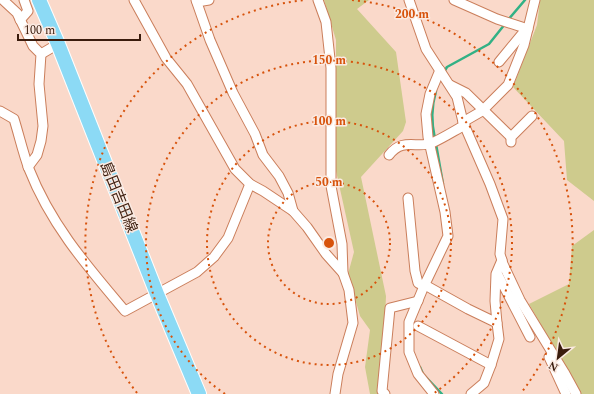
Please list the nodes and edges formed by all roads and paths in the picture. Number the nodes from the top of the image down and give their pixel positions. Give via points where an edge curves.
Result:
1 (3, 0) edge
2 (24, 0) edge
3 (39, 0) edge
4 (134, 0) edge
5 (209, 0) edge
6 (318, 0) edge
7 (409, 0) edge
8 (454, 0) edge
9 (535, 0) edge
10 (196, 1) edge
11 (20, 20) junction
12 (527, 28) junction
13 (58, 44) junction
14 (41, 54) junction
15 (499, 62) dead end
16 (444, 76) junction
17 (0, 111) edge
18 (482, 111) junction
19 (532, 116) dead end
20 (464, 123) junction
21 (431, 144) junction
22 (389, 155) dead end
23 (28, 167) junction
24 (250, 184) junction
25 (408, 198) dead end
26 (293, 211) junction
27 (502, 260) junction
28 (497, 272) junction
29 (343, 273) junction
30 (427, 286) junction
31 (157, 294) junction
32 (418, 301) junction
33 (497, 323) junction
34 (418, 326) dead end
35 (530, 337) dead end
36 (545, 341) junction
37 (492, 366) junction
38 (199, 394) edge
39 (335, 394) edge
40 (385, 394) edge
41 (434, 394) edge
42 (470, 394) edge
43 (566, 394) edge
44 (576, 394) edge

1 - 11 street via 17,13
2 - 11 street via 28,11
3 - 13 main road, 島田吉田線
4 - 24 street via 166,58 187,84 235,169
5 - 10 street
6 - 29 street via 326,22 331,68 331,186 342,244
7 - 16 street via 426,49
8 - 12 street
9 - 12 street
10 - 26 street via 233,92 263,155 288,192
11 - 14 street via 33,46
12 - 15 street
12 - 18 street via 508,86
13 - 14 street
13 - 31 main road, 島田吉田線
14 - 23 street via 39,84 43,126 37,155
16 - 18 street
16 - 20 street via 457,97
16 - 21 street via 430,94 426,114
17 - 23 street via 14,119
18 - 19 street via 511,140
18 - 20 street
20 - 21 street
20 - 27 street via 503,219 500,254
21 - 22 street via 407,144
21 - 30 street via 448,236
23 - 31 street via 52,217 80,258 125,312
24 - 26 street
24 - 31 street via 228,238 214,257 197,272
25 - 30 street via 415,271 418,283
26 - 29 street
27 - 28 street
27 - 36 street via 520,300
28 - 33 street
28 - 35 street
29 - 39 street via 349,290 353,323 338,374
30 - 32 street
30 - 33 street
31 - 38 main road, 島田吉田線
32 - 40 street via 390,308 382,391
32 - 41 street via 409,322 409,352 418,374
33 - 37 street via 499,339
34 - 37 street
36 - 43 street via 543,346
36 - 44 street
37 - 42 street via 484,383

